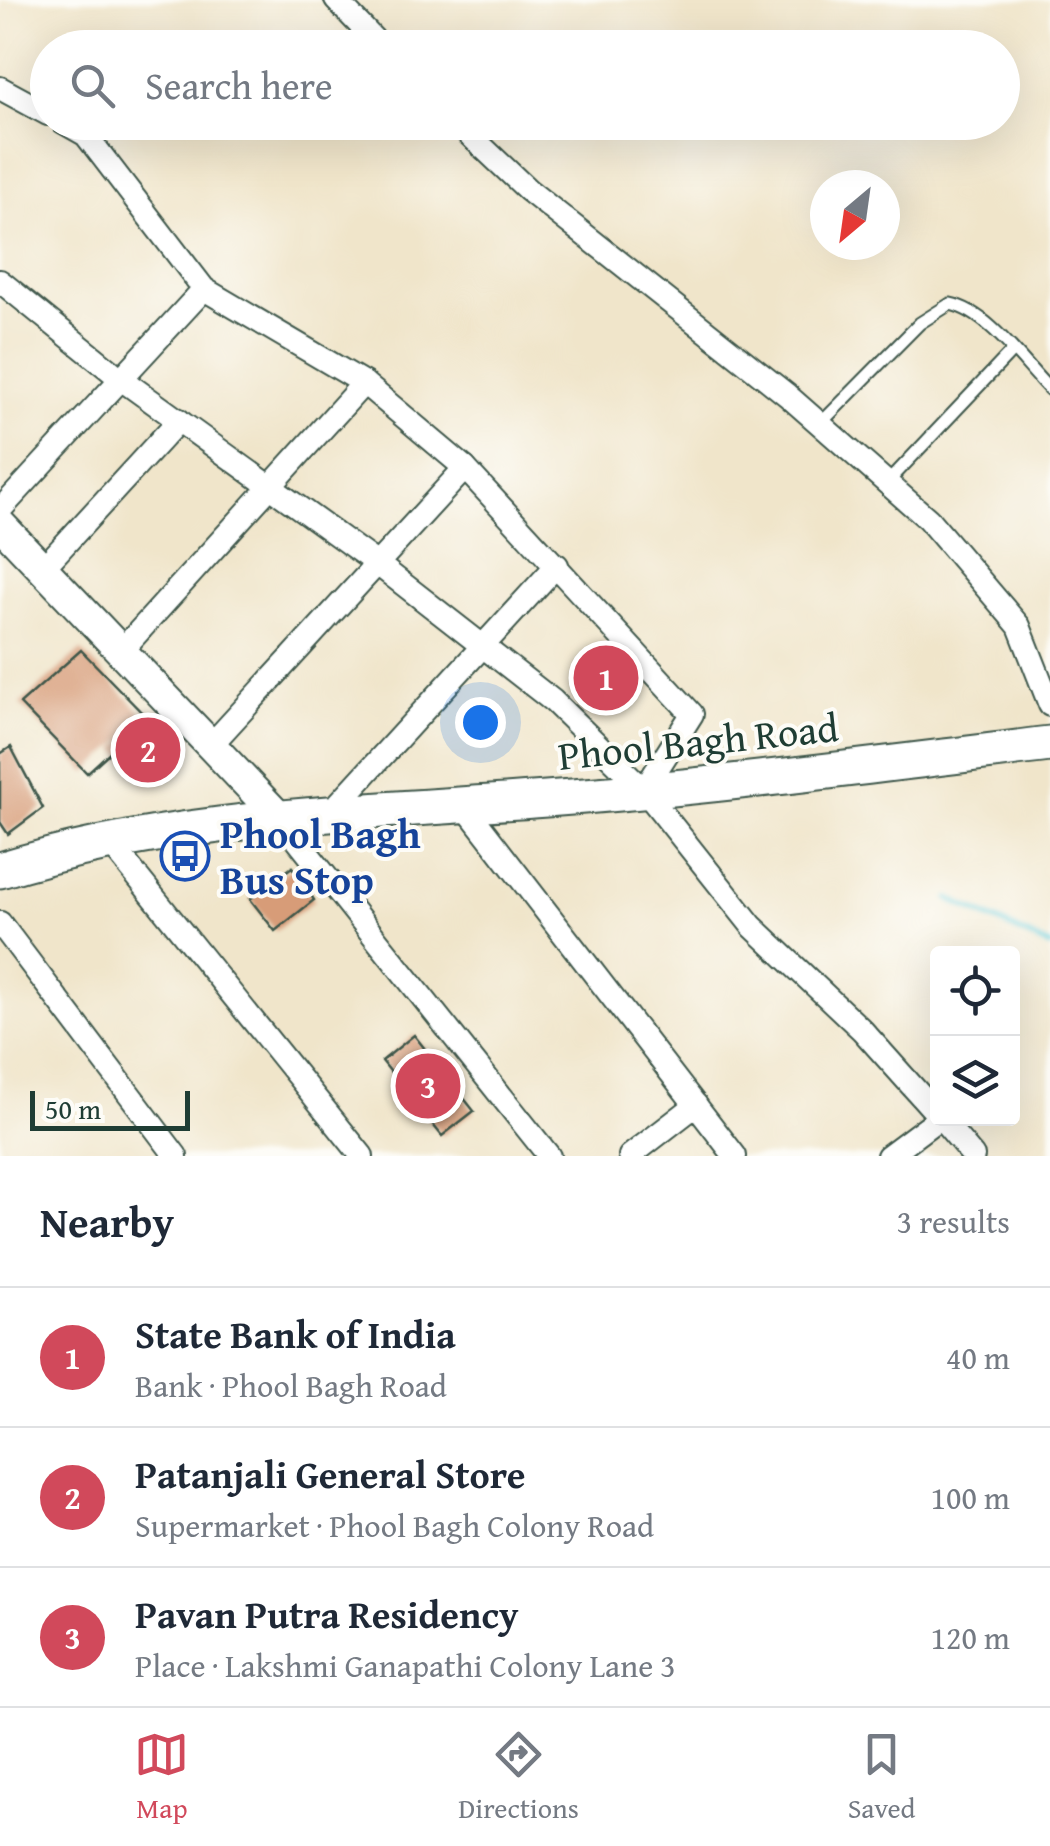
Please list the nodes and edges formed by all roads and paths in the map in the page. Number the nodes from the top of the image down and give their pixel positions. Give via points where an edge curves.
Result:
1 (346, 4) edge
2 (367, 30) edge
3 (0, 88) edge
4 (30, 104) edge
5 (90, 140) edge
6 (475, 140) edge
7 (0, 282) edge
8 (204, 289) junction
9 (1012, 352) junction
10 (121, 378) junction
11 (364, 383) junction
12 (1050, 390) edge
13 (179, 420) junction
14 (820, 424) junction
15 (466, 468) junction
16 (887, 483) junction
17 (270, 486) junction
18 (0, 510) edge
19 (0, 524) edge
20 (557, 564) junction
21 (380, 566) junction
22 (44, 567) junction
23 (483, 647) junction
24 (121, 651) junction
25 (1050, 705) edge
26 (1050, 744) edge
27 (210, 746) junction
28 (644, 790) junction
29 (463, 804) junction
30 (330, 814) junction
31 (278, 816) junction
32 (111, 844) junction
33 (4, 863) edge
34 (0, 923) edge
35 (696, 1104) junction
36 (930, 1107) edge
37 (930, 1124) edge
38 (947, 1126) edge
39 (176, 1156) edge
40 (362, 1156) edge
41 (550, 1156) edge
42 (630, 1156) edge
43 (735, 1156) edge
44 (888, 1156) edge
45 (973, 1156) edge

1 - 2 street
3 - 4 street
5 - 8 street
6 - 14 street
7 - 10 street
8 - 10 street
8 - 11 street
9 - 12 lane
9 - 14 lane via 963,306 938,308
9 - 16 lane
10 - 13 street
10 - 18 street
11 - 15 street
11 - 17 street
13 - 17 street
13 - 22 street
14 - 16 street
15 - 20 street
15 - 21 street
16 - 25 street via 928,519 1019,626
17 - 21 street
17 - 24 street
19 - 22 street
20 - 23 street
20 - 28 street via 692,714
21 - 23 street
21 - 27 street
22 - 24 street
23 - 28 street via 553,701
23 - 30 street
24 - 27 street
26 - 28 main road, Phool Bagh Road
27 - 31 street
28 - 29 main road, Phool Bagh Road
28 - 36 street via 752,926 862,1030
29 - 30 main road, Phool Bagh Road
29 - 35 street
30 - 31 main road, Phool Bagh Road
31 - 32 main road, Phool Bagh Road
31 - 41 street
32 - 33 main road, Phool Bagh Road
32 - 40 street
34 - 39 street
35 - 42 street
35 - 43 street
37 - 44 street
38 - 45 street

